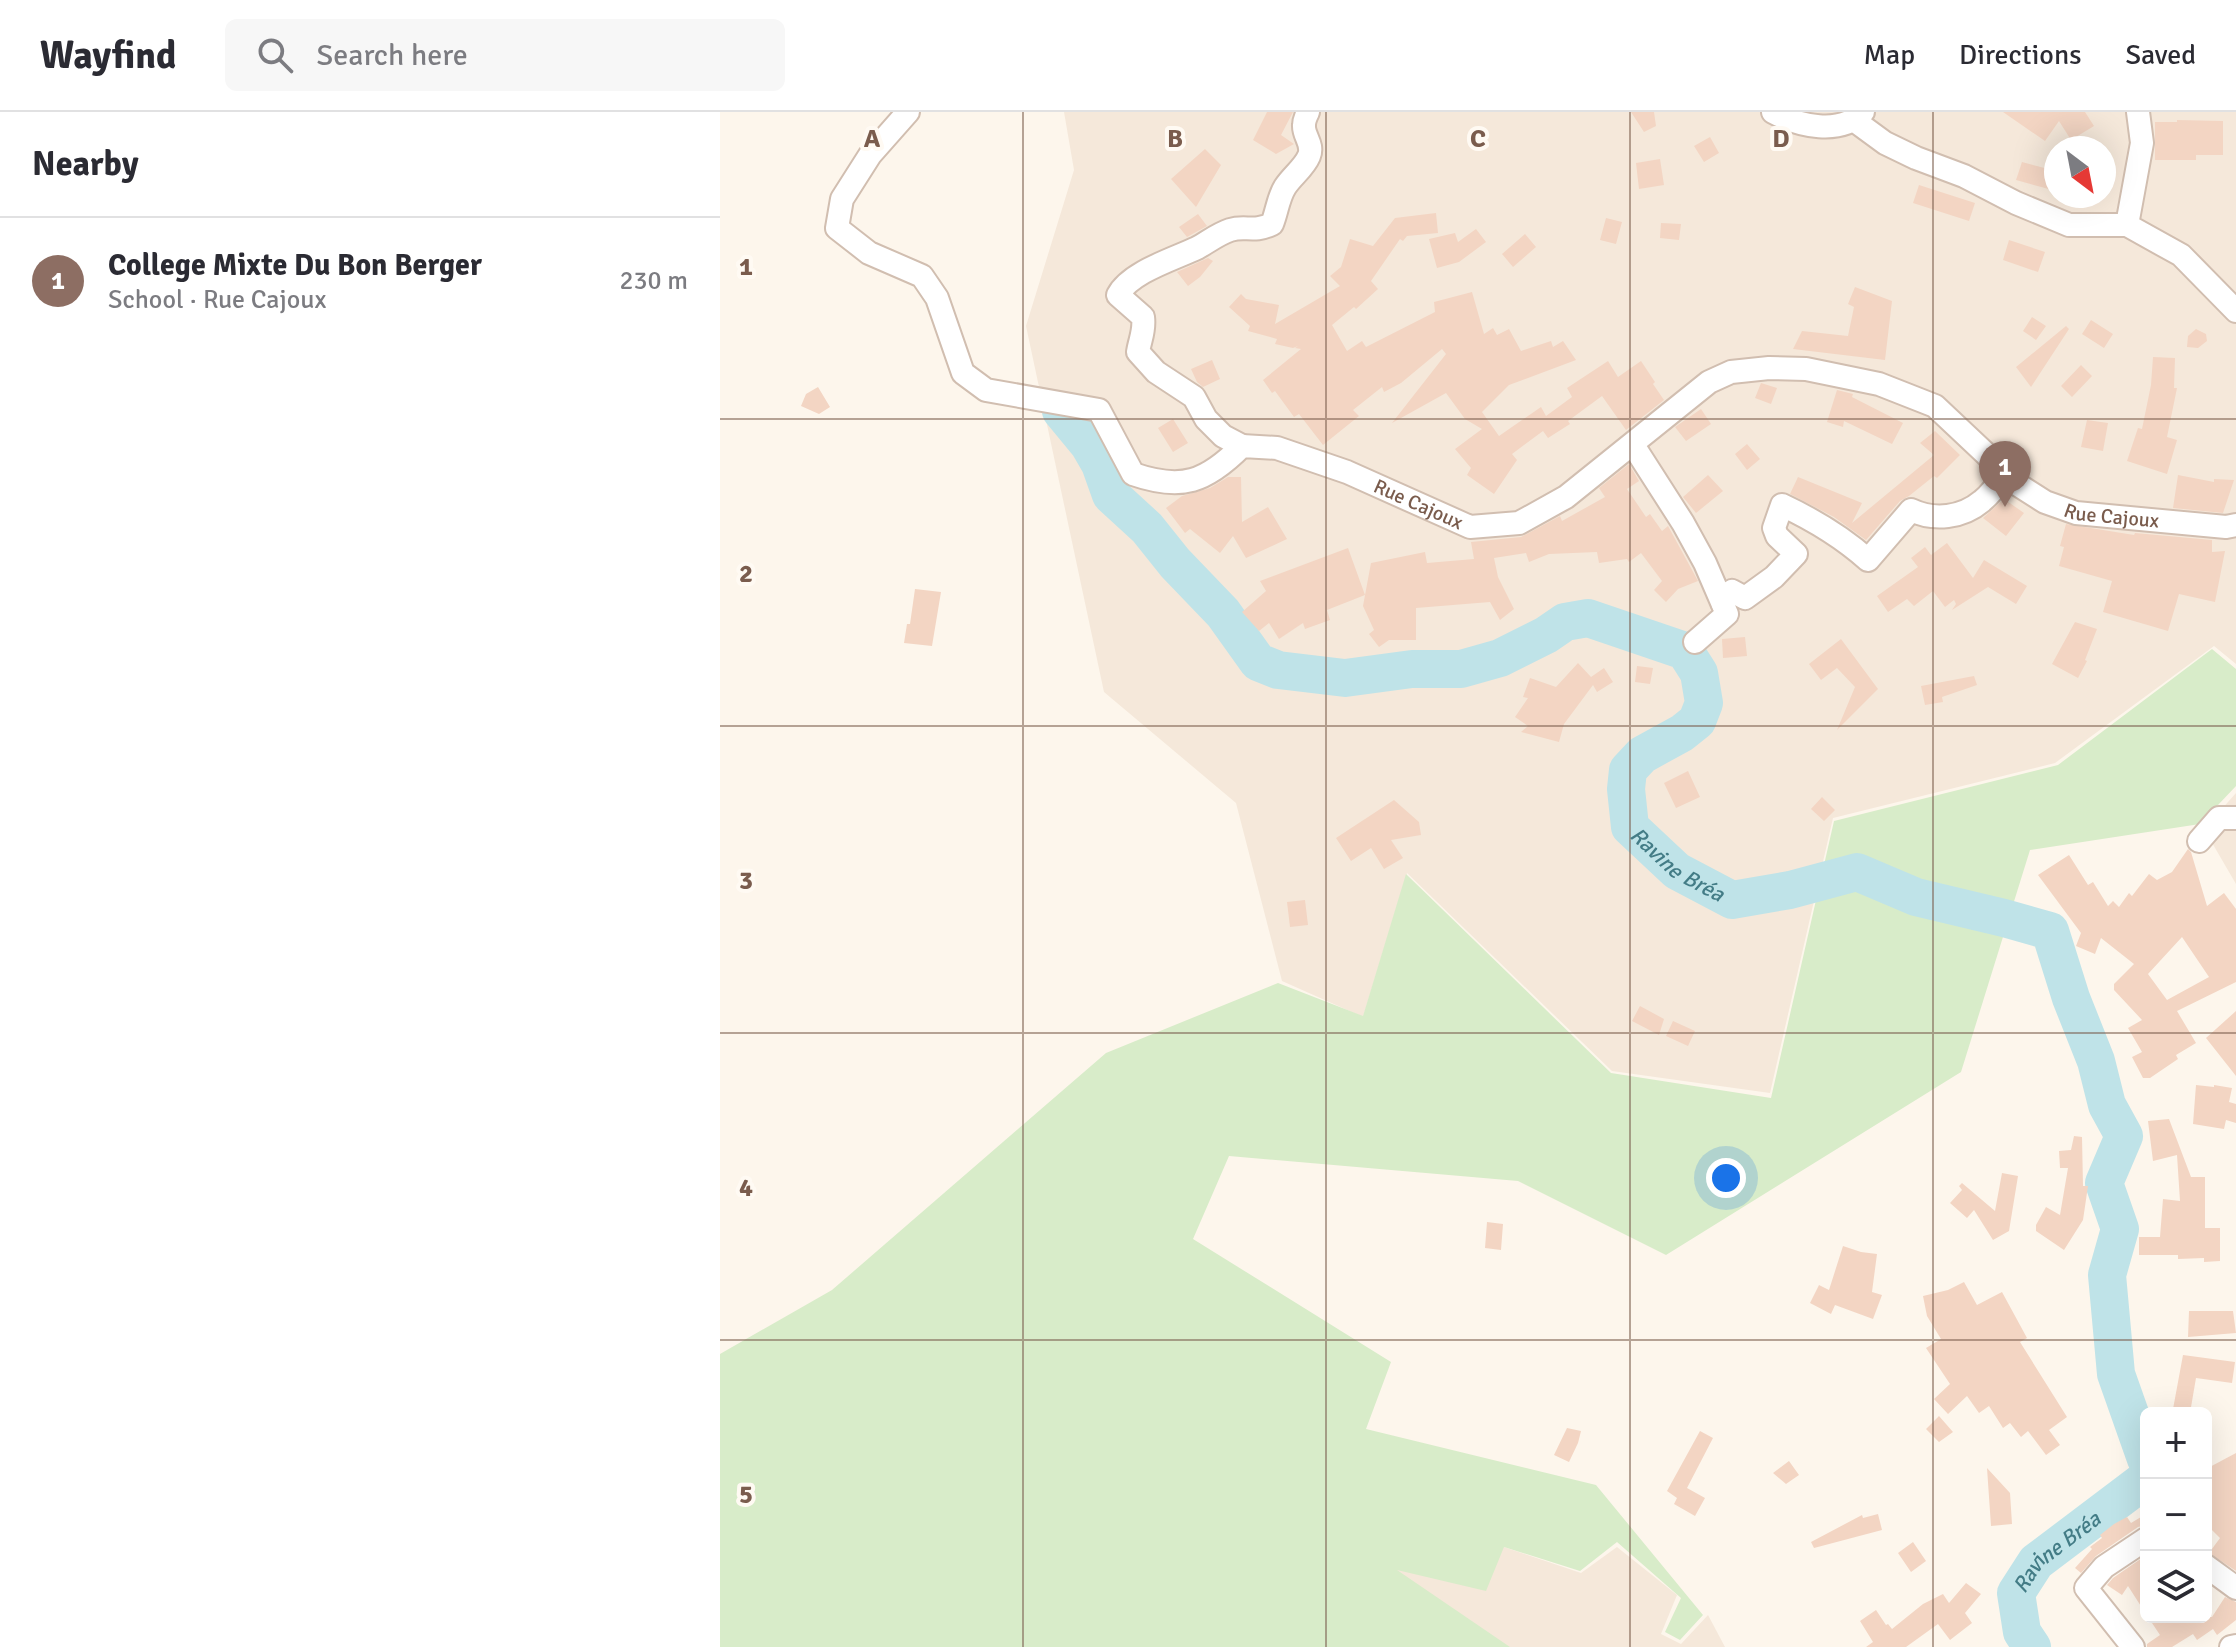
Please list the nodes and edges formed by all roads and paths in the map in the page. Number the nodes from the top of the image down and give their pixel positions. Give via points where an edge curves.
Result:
1 (908, 112) edge
2 (1308, 112) edge
3 (1773, 112) edge
4 (2138, 112) edge
5 (1859, 116) edge
6 (2127, 225) junction
7 (2236, 311) edge
8 (1633, 445) junction
9 (1242, 446) junction
10 (2012, 481) junction
11 (2236, 525) edge
12 (1723, 604) junction
13 (1695, 642) dead end
14 (2236, 818) edge
15 (2199, 841) dead end
16 (2140, 1543) edge
17 (2212, 1570) edge
18 (2236, 1588) edge
19 (2133, 1647) edge

1 - 9 street via 870,155 842,199 837,228 869,253 922,276 937,298 963,373 986,390 1099,410 1133,474 1157,482 1186,483 1222,466
2 - 9 street via 1303,127 1310,154 1287,183 1272,224 1218,235 1144,273 1118,295 1143,317 1138,352 1147,363 1194,397 1206,419
3 - 5 street via 1813,125 1842,126
4 - 6 street via 2142,143
5 - 6 street via 1885,143 2069,225
6 - 7 street via 2181,255
8 - 9 street, Rue Cajoux via 1566,497 1519,523 1470,527 1347,472 1277,448
8 - 10 street, Rue Cajoux via 1709,382 1731,372 1806,369 1879,384 1935,406
8 - 12 street via 1683,523
10 - 11 street, Rue Cajoux via 2045,502 2076,513
10 - 12 street via 1996,484 1983,501 1961,513 1932,518 1911,510 1868,560 1818,522 1782,505 1774,528 1796,554 1745,598 1732,591
12 - 13 street via 1727,614
14 - 15 street via 2219,818
16 - 19 street via 2104,1567 2086,1588
17 - 18 street

